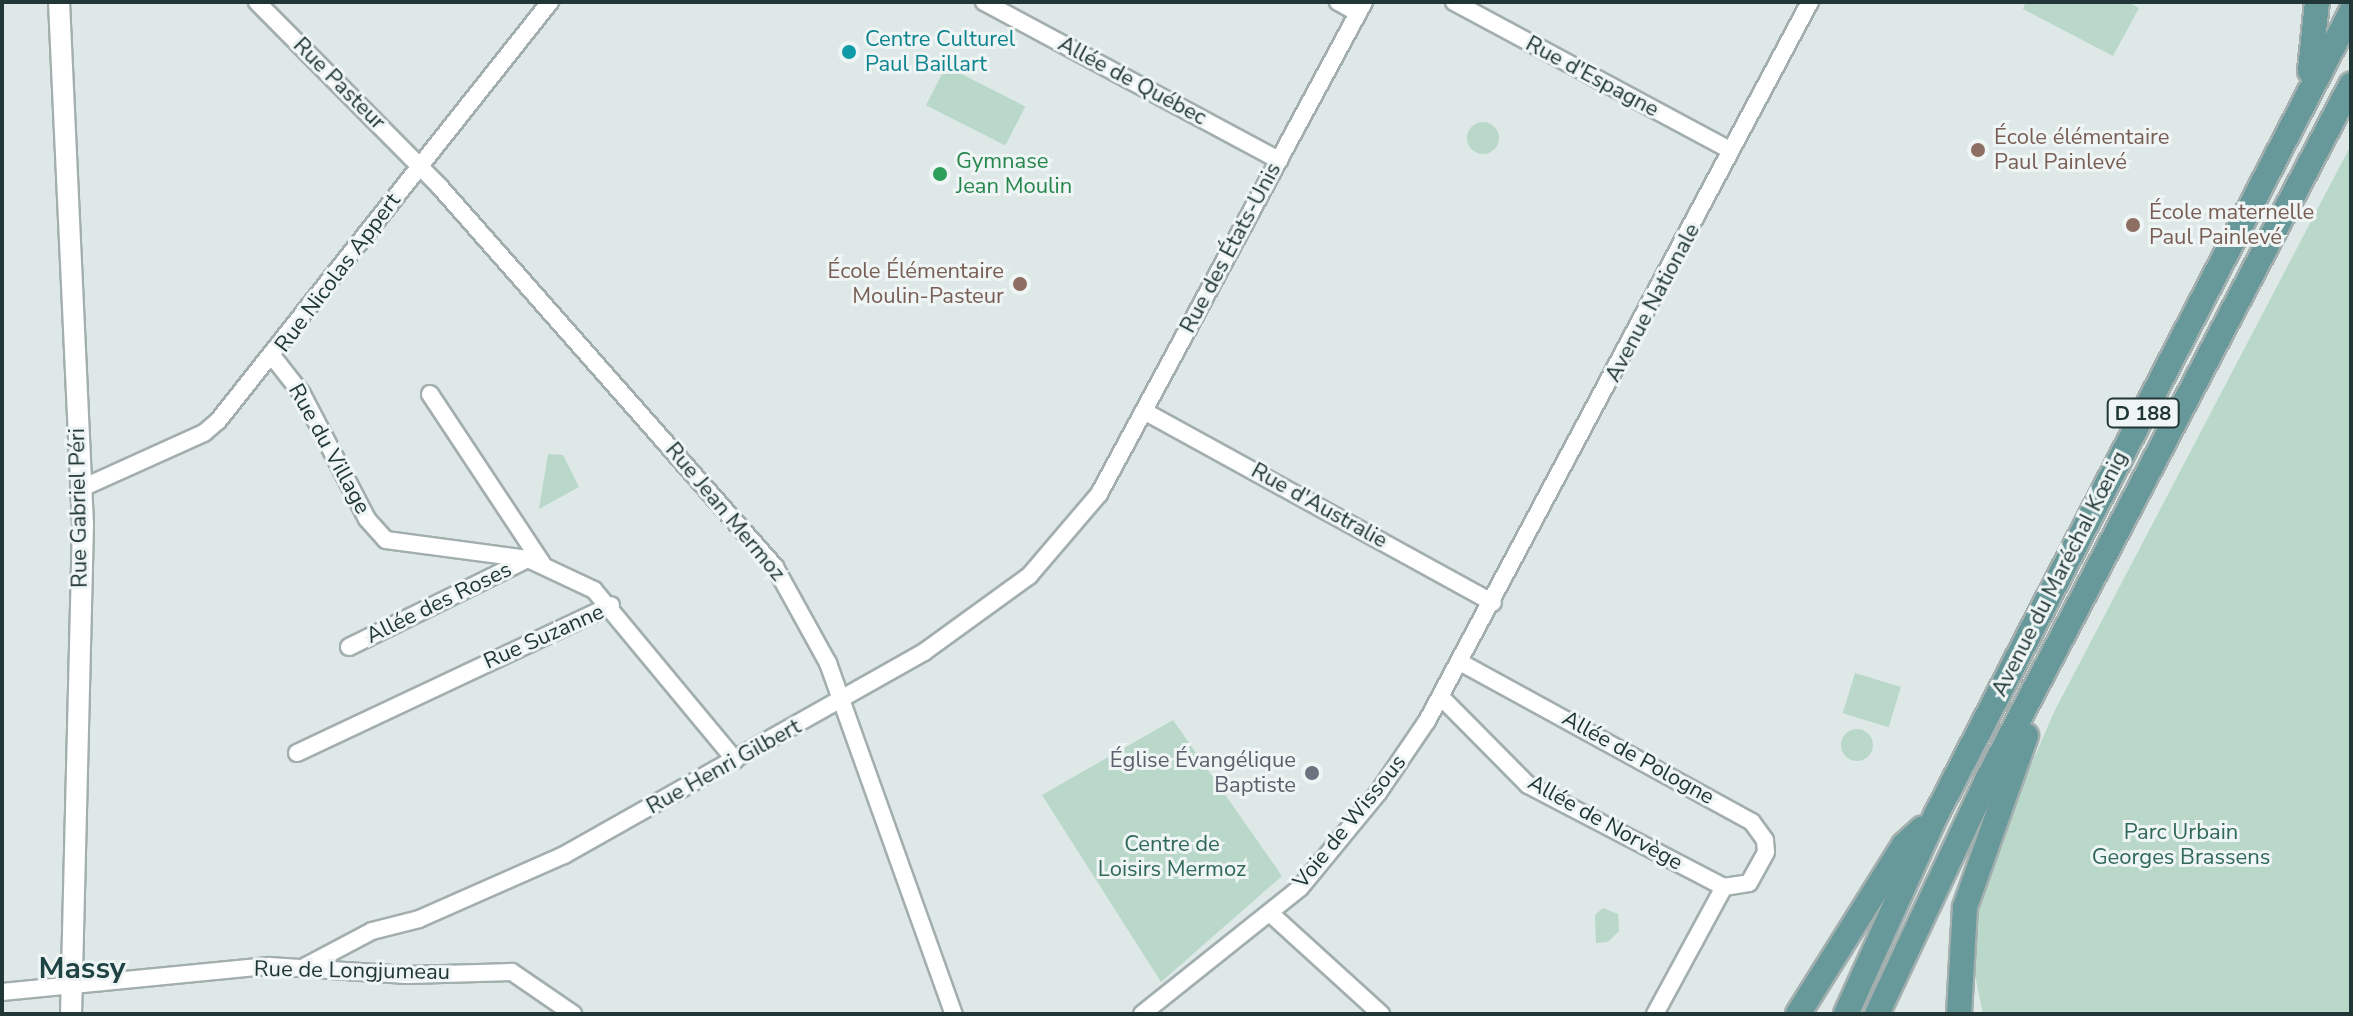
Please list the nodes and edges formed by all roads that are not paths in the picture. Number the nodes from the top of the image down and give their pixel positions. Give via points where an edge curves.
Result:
1 (59, 2) edge
2 (257, 2) edge
3 (550, 2) edge
4 (984, 2) edge
5 (1338, 2) edge
6 (1454, 2) edge
7 (1810, 2) edge
8 (2317, 2) edge
9 (1361, 7) edge
10 (2351, 12) edge
11 (2351, 85) edge
12 (2308, 92) junction
13 (1730, 150) junction
14 (1279, 160) junction
15 (420, 166) junction
16 (273, 357) junction
17 (430, 394) dead end
18 (1144, 411) junction
19 (82, 488) junction
20 (1099, 494) joint
21 (535, 561) junction
22 (1493, 603) junction
23 (611, 605) junction
24 (349, 647) dead end
25 (1462, 663) junction
26 (2033, 692) junction
27 (1442, 698) junction
28 (842, 701) junction
29 (297, 753) dead end
30 (735, 760) junction
31 (1936, 815) junction
32 (1724, 887) junction
33 (1271, 914) junction
34 (304, 967) junction
35 (71, 984) junction
36 (2, 992) edge
37 (1962, 1007) edge
38 (1159, 1010) edge
39 (71, 1014) edge
40 (573, 1014) edge
41 (954, 1014) edge
42 (1142, 1014) edge
43 (1381, 1014) edge
44 (1655, 1014) edge
45 (1798, 1014) edge
46 (1846, 1014) edge
47 (1877, 1014) edge

1 - 19 street, Rue Gabriel Péri
2 - 15 street, Rue Pasteur
3 - 15 street, Rue Nicolas Appert
4 - 14 street, Allée de Québec
5 - 9 street
6 - 13 street, Rue d'Espagne
7 - 13 street, Avenue Nationale
8 - 12 main road
9 - 14 street, Rue des États-Unis
10 - 12 main road, Avenue du Maréchal Kœnig / D 188
11 - 26 main road, Avenue du Maréchal Kœnig / D 188
12 - 31 main road, Avenue du Maréchal Kœnig / D 188
13 - 22 street, Avenue Nationale
14 - 18 street, Rue des États-Unis
15 - 16 street, Rue Nicolas Appert
15 - 28 street, Rue Jean Mermoz via 775,567 818,638
16 - 19 street, Rue Nicolas Appert via 204,433
16 - 21 street, Rue du Village via 302,394 367,519 386,540
17 - 21 street
18 - 20 street, Rue des États-Unis
18 - 22 street, Rue d'Australie
19 - 35 street, Rue Gabriel Péri
20 - 28 street, Rue Henri Gilbert via 1029,576 1003,598
21 - 23 street, Rue du Village
21 - 24 street, Allée des Roses
22 - 25 street, Voie de Wissous
23 - 29 street, Rue Suzanne
23 - 30 street, Rue Suzanne
25 - 27 street, Voie de Wissous
25 - 32 street, Allée de Pologne via 1752,822 1766,852 1749,883
26 - 37 main road via 2032,721 1965,907
26 - 47 main road, Avenue du Maréchal Kœnig / D 188
27 - 32 street, Allée de Norvège via 1528,785
27 - 33 street, Voie de Wissous via 1334,850
28 - 30 street, Rue Henri Gilbert
28 - 41 street, Rue Jean Mermoz
30 - 34 street, Rue Henri Gilbert via 564,855 419,919 372,931
31 - 45 main road via 1904,845
31 - 46 main road, Avenue du Maréchal Kœnig / D 188
32 - 44 street
33 - 38 street, Voie de Wissous
33 - 43 street
34 - 35 street, Rue de Longjumeau
34 - 40 street, Rue de Longjumeau via 407,975 512,972
35 - 36 street, Rue de Longjumeau
35 - 39 street, Rue Gabriel Péri
38 - 42 street, Voie de Wissous

